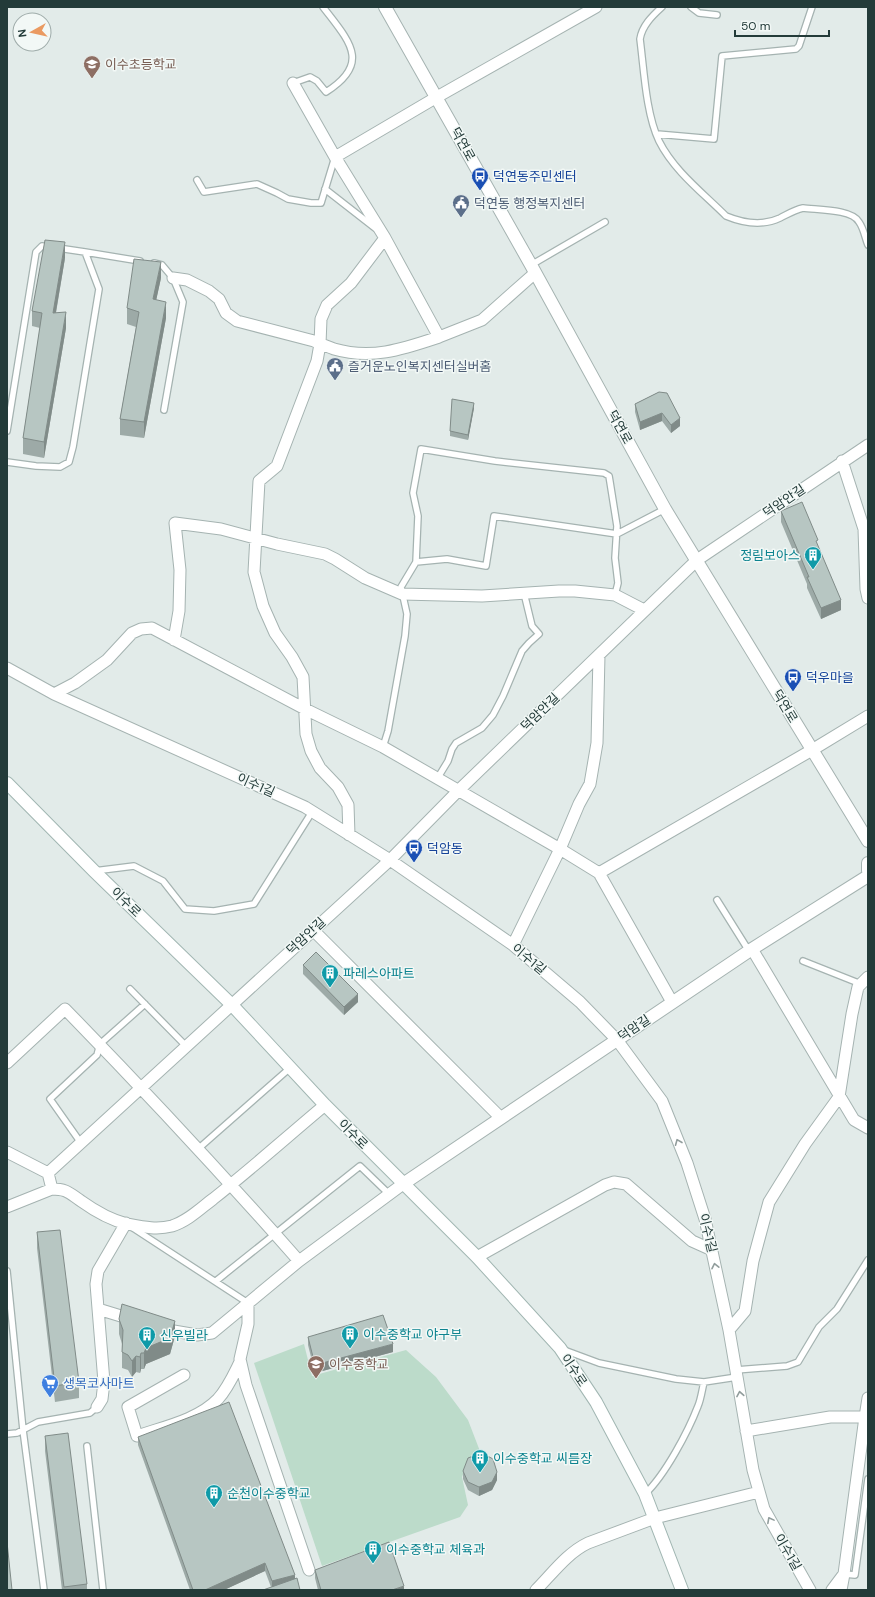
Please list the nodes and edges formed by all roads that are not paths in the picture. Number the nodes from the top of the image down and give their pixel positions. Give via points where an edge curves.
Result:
1 (323, 7) edge
2 (385, 7) edge
3 (596, 7) edge
4 (662, 7) edge
5 (691, 7) edge
6 (812, 7) edge
7 (717, 15) dead end
8 (293, 83) joint
9 (437, 97) junction
10 (657, 134) junction
11 (335, 157) junction
12 (197, 180) dead end
13 (325, 189) junction
14 (605, 222) dead end
15 (384, 235) junction
16 (868, 245) edge
17 (85, 252) junction
18 (533, 269) junction
19 (173, 278) junction
20 (439, 337) junction
21 (320, 344) junction
22 (164, 410) dead end
23 (7, 431) edge
24 (868, 445) edge
25 (842, 461) junction
26 (7, 462) edge
27 (666, 508) junction
28 (617, 534) junction
29 (256, 538) junction
30 (697, 560) junction
31 (416, 562) junction
32 (524, 593) junction
33 (402, 594) junction
34 (615, 595) junction
35 (868, 598) edge
36 (644, 610) junction
37 (174, 640) junction
38 (599, 655) junction
39 (7, 668) edge
40 (54, 694) junction
41 (305, 710) junction
42 (868, 716) edge
43 (383, 747) junction
44 (812, 750) junction
45 (437, 779) junction
46 (7, 783) edge
47 (458, 791) junction
48 (312, 812) junction
49 (349, 835) junction
50 (868, 841) edge
51 (560, 849) junction
52 (390, 860) junction
53 (868, 863) edge
54 (94, 871) junction
55 (868, 872) edge
56 (599, 873) junction
57 (868, 876) edge
58 (716, 900) dead end
59 (313, 930) junction
60 (513, 945) junction
61 (750, 950) junction
62 (803, 961) dead end
63 (865, 980) edge
64 (130, 989) dead end
65 (672, 1002) junction
66 (145, 1004) junction
67 (232, 1004) junction
68 (617, 1040) junction
69 (100, 1044) junction
70 (186, 1046) junction
71 (7, 1063) edge
72 (290, 1068) junction
73 (141, 1087) junction
74 (839, 1097) junction
75 (324, 1105) junction
76 (501, 1118) junction
77 (868, 1128) edge
78 (81, 1143) junction
79 (198, 1149) junction
80 (7, 1152) edge
81 (48, 1173) junction
82 (231, 1184) junction
83 (403, 1184) junction
84 (52, 1189) junction
85 (389, 1194) junction
86 (7, 1207) edge
87 (126, 1223) junction
88 (275, 1234) junction
89 (712, 1250) junction
90 (477, 1257) junction
91 (868, 1260) edge
92 (299, 1261) junction
93 (7, 1271) edge
94 (216, 1282) junction
95 (248, 1303) junction
96 (98, 1309) junction
97 (729, 1330) junction
98 (560, 1348) junction
99 (240, 1362) junction
100 (736, 1374) junction
101 (184, 1375) dead end
102 (704, 1382) junction
103 (868, 1398) edge
104 (97, 1407) joint
105 (865, 1417) junction
106 (23, 1430) junction
107 (746, 1431) junction
108 (7, 1434) edge
109 (87, 1446) dead end
110 (868, 1479) edge
111 (759, 1492) junction
112 (645, 1494) junction
113 (655, 1518) junction
114 (309, 1570) dead end
115 (844, 1574) junction
116 (44, 1590) edge
117 (103, 1590) edge
118 (536, 1590) edge
119 (682, 1590) edge
120 (810, 1590) edge
121 (832, 1590) edge
122 (841, 1590) edge

1 - 8 lane via 340,28 351,49 352,64 346,77 326,92 310,77
2 - 9 street, 덕연로
3 - 9 street
4 - 10 lane via 645,25 640,40 647,96
5 - 7 lane via 699,13
6 - 10 lane via 796,49 722,56 714,139
8 - 11 street
9 - 11 street
9 - 18 street, 덕연로
10 - 16 lane via 678,169 726,216 758,223 772,221 803,208 846,213 853,215 860,222
11 - 13 lane
11 - 15 street
12 - 13 lane via 204,192 257,184 288,199 311,203 321,203
13 - 15 lane
14 - 18 lane
15 - 20 street
15 - 21 street via 351,283 327,305 322,319
17 - 19 lane via 162,265
17 - 23 lane via 42,246 36,252
17 - 26 lane via 99,289 69,462 60,467
18 - 20 street via 495,310 482,320
18 - 27 street, 덕연로
19 - 21 street via 187,280 209,291 219,299 226,313 237,321 314,340
19 - 22 lane via 183,302
20 - 21 street via 398,351 376,354 342,351
21 - 29 street via 317,361 277,466 259,481
24 - 25 street, 덕암안길
25 - 30 street, 덕암안길
25 - 35 street via 864,529
27 - 28 lane
27 - 30 street, 덕연로
28 - 31 lane via 494,516 486,566 447,559
28 - 31 lane via 610,482 604,473 495,461 421,449 413,493 418,516
28 - 34 lane via 615,558 618,583
29 - 33 street via 325,554 365,578
29 - 37 street via 221,529 175,523 180,570
29 - 41 street via 254,572 262,606 275,633 303,677
30 - 36 street, 덕암안길
30 - 44 street, 덕연로
31 - 33 lane via 401,587
32 - 33 street via 482,596
32 - 34 street via 559,591
32 - 45 lane via 532,626 539,634 522,651 493,715 482,728 456,743
33 - 43 lane via 407,614 405,636
34 - 36 street
36 - 38 street, 덕암안길
37 - 40 street via 152,628 132,633 107,660 75,683
37 - 41 street
38 - 47 street, 덕암안길
38 - 51 street via 597,743 590,784
39 - 40 street, 이수1길
40 - 48 street, 이수1길
41 - 43 street
41 - 49 street via 306,734 311,751 320,768 338,787 348,805
42 - 44 street
43 - 45 street
44 - 50 street, 덕연로
44 - 56 street
45 - 47 street
46 - 54 street, 이수로
47 - 51 street
47 - 52 street, 덕암안길
48 - 49 street, 이수1길
48 - 54 lane via 254,904 214,911 185,909 163,881 134,866
49 - 52 street, 이수1길
51 - 56 street
51 - 60 street
52 - 59 street, 덕암안길
52 - 60 street, 이수1길
53 - 55 street
54 - 67 street, 이수로
56 - 65 street
57 - 61 street, 덕암길
58 - 61 lane
59 - 67 street, 덕암안길
59 - 76 street
60 - 68 street, 이수1길 via 580,1002
61 - 65 street, 덕암길
61 - 74 street
62 - 63 lane
63 - 74 street via 858,988 852,1014
64 - 66 lane
65 - 68 street, 덕암길
66 - 69 lane
66 - 70 lane
67 - 70 street, 덕암안길
67 - 72 street, 이수로
68 - 76 street, 덕암길
89 -> 68 street, 이수1길 via 689,1170 662,1101
69 - 71 street via 65,1009
69 - 73 street
69 - 78 lane via 97,1055 50,1099
70 - 73 street, 덕암안길
72 - 75 street, 이수로
72 - 79 lane
73 - 78 street, 덕암안길
73 - 79 street
74 - 77 street via 854,1120
74 - 97 street via 805,1144 769,1202 753,1261 745,1311
75 - 82 street
75 - 83 street, 이수로
76 - 83 street, 덕암길
78 - 81 street, 덕암안길
79 - 82 street
80 - 81 street
81 - 84 street
82 - 87 street via 190,1216 174,1225 152,1228
82 - 88 street
83 - 85 street
83 - 90 street, 이수로
84 - 86 street
84 - 87 street via 69,1191 81,1201 117,1221
85 - 88 lane via 360,1166
85 - 92 street
87 - 94 lane
87 - 96 street via 98,1271
88 - 92 street
88 - 94 lane
89 - 90 street via 692,1241 626,1184 614,1182
97 -> 89 street, 이수1길
90 - 98 street, 이수로
91 - 100 lane via 837,1309 819,1327 798,1362
92 - 95 street
93 - 106 lane
94 - 95 lane
95 - 96 street via 212,1333 196,1335 166,1330
95 - 99 street via 248,1324
96 - 104 street via 104,1382 102,1399
97 - 100 street, 이수1길
98 - 102 lane via 599,1363
98 - 112 street, 이수로 via 596,1402
99 - 101 street via 227,1387 206,1408 187,1418 137,1436 128,1407
99 - 114 street
100 - 102 lane
107 -> 100 street, 이수1길
102 - 112 lane via 699,1405 678,1447 656,1484
103 - 105 street
104 - 106 lane via 90,1412 38,1422
105 - 107 street via 830,1417
105 - 115 street
106 - 108 lane
106 - 116 lane
107 - 111 street, 이수1길
109 - 117 lane
110 - 115 lane via 855,1574
111 - 113 street
120 -> 111 street, 이수1길 via 771,1522
112 - 113 street, 이수로
113 - 118 street via 578,1548
113 - 119 street, 이수로
115 - 121 street
115 - 122 street

